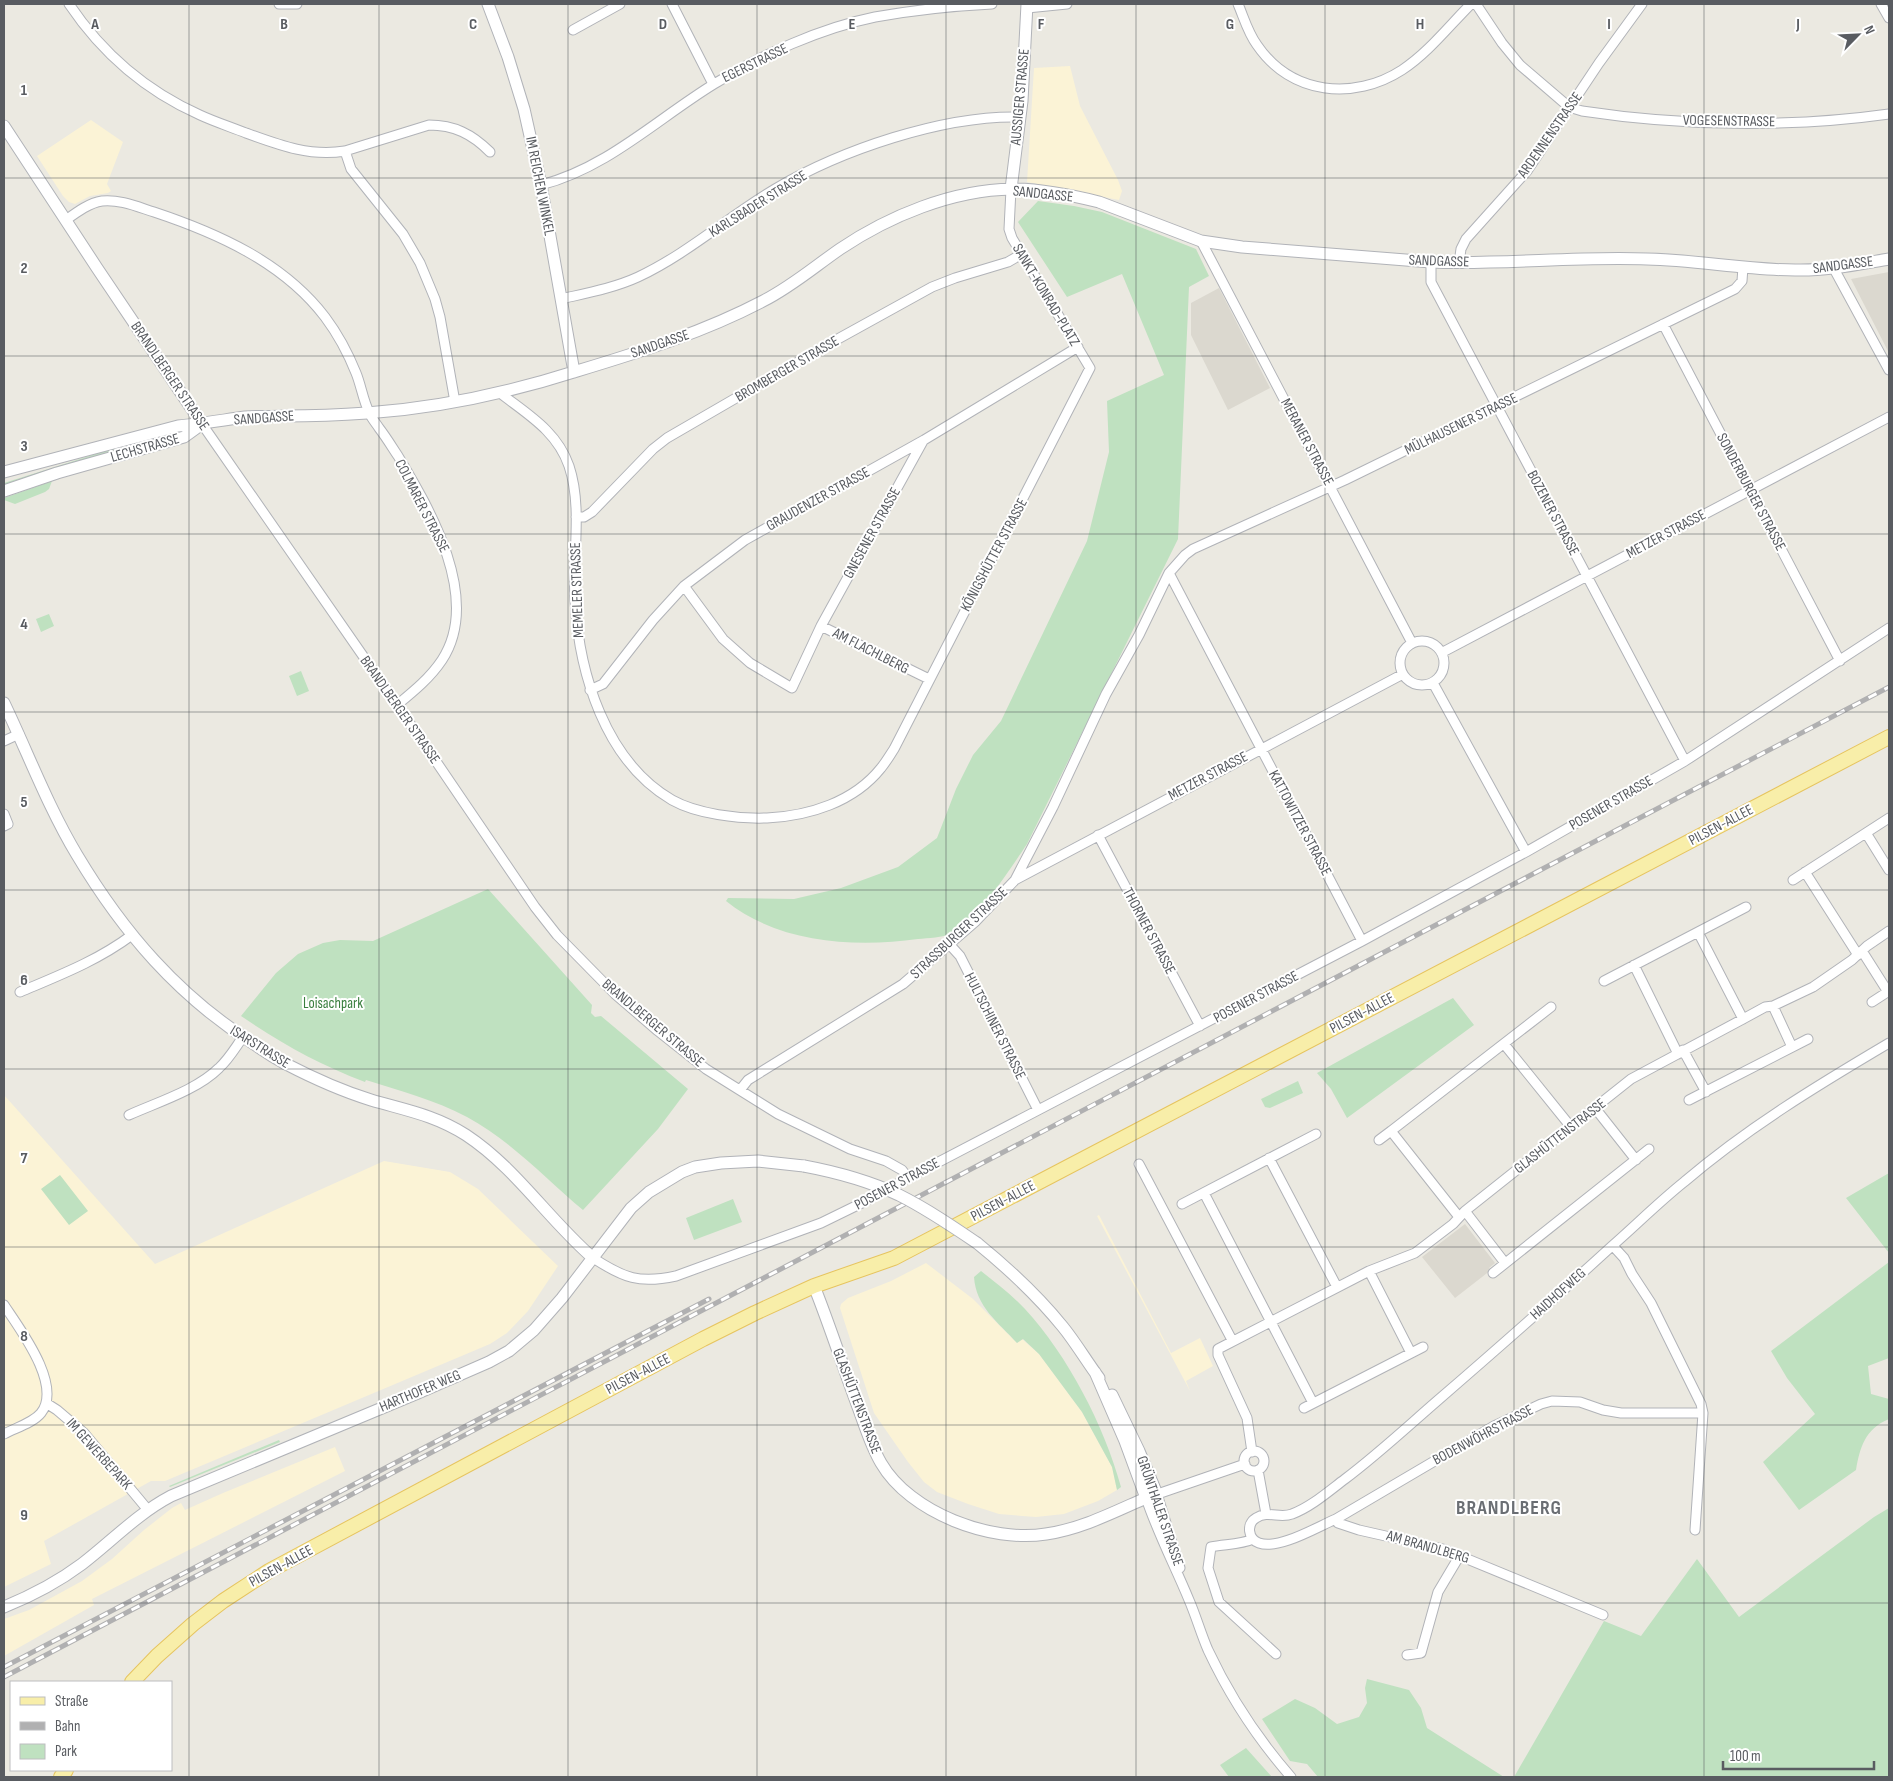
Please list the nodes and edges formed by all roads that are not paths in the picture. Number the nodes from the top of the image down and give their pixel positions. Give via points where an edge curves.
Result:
1 (69, 4) edge
2 (279, 4) edge
3 (297, 4) edge
4 (488, 4) edge
5 (620, 4) edge
6 (672, 4) edge
7 (992, 4) edge
8 (1067, 4) edge
9 (1238, 4) edge
10 (1471, 4) edge
11 (1476, 4) edge
12 (1642, 4) edge
13 (1881, 4) edge
14 (1027, 6) edge
15 (1889, 18) edge
16 (573, 30) dead end
17 (713, 84) junction
18 (1569, 107) junction
19 (1889, 114) edge
20 (1020, 117) junction
21 (4, 126) edge
22 (345, 151) junction
23 (490, 152) dead end
24 (541, 185) junction
25 (1011, 189) junction
26 (66, 220) junction
27 (1200, 241) junction
28 (1020, 255) junction
29 (1889, 259) edge
30 (1431, 262) junction
31 (1459, 263) junction
32 (1743, 267) junction
33 (1833, 267) junction
34 (561, 299) junction
35 (1663, 324) junction
36 (1078, 347) junction
37 (1090, 368) joint
38 (1889, 370) edge
39 (574, 372) junction
40 (500, 393) junction
41 (455, 402) junction
42 (1497, 406) junction
43 (369, 413) junction
44 (1889, 417) edge
45 (202, 424) junction
46 (924, 440) junction
47 (4, 472) edge
48 (1330, 487) junction
49 (1750, 489) junction
50 (4, 491) edge
51 (576, 517) junction
52 (1169, 572) junction
53 (1587, 577) junction
54 (684, 586) junction
55 (821, 626) junction
56 (1889, 628) edge
57 (1412, 643) junction
58 (1443, 652) junction
59 (1840, 661) junction
60 (1403, 674) junction
61 (929, 679) junction
62 (1432, 683) junction
63 (590, 690) junction
64 (4, 703) edge
65 (397, 705) junction
66 (19, 734) junction
67 (1889, 737) edge
68 (4, 741) edge
69 (897, 742) joint
70 (1261, 748) junction
71 (1685, 761) junction
72 (4, 814) edge
73 (1889, 818) edge
74 (4, 826) edge
75 (1866, 833) junction
76 (1098, 835) junction
77 (1526, 852) junction
78 (1889, 870) edge
79 (1805, 872) junction
80 (1015, 880) junction
81 (1792, 880) dead end
82 (1746, 907) dead end
83 (1889, 931) edge
84 (1698, 932) junction
85 (132, 935) junction
86 (1362, 941) junction
87 (950, 945) junction
88 (1860, 953) junction
89 (1634, 966) junction
90 (1604, 981) dead end
91 (1889, 991) edge
92 (20, 992) dead end
93 (1872, 1002) dead end
94 (1773, 1006) junction
95 (1550, 1007) dead end
96 (1743, 1019) junction
97 (1200, 1026) junction
98 (242, 1037) junction
99 (1808, 1039) dead end
100 (1889, 1043) edge
101 (1504, 1044) junction
102 (1792, 1046) junction
103 (1681, 1052) junction
104 (740, 1090) junction
105 (1706, 1092) junction
106 (1689, 1100) dead end
107 (1595, 1108) junction
108 (1038, 1110) junction
109 (129, 1115) dead end
110 (1570, 1127) junction
111 (1391, 1131) junction
112 (1316, 1134) dead end
113 (1379, 1140) dead end
114 (1649, 1149) dead end
115 (1269, 1158) junction
116 (1636, 1160) junction
117 (1139, 1164) dead end
118 (908, 1178) junction
119 (1204, 1193) junction
120 (1182, 1204) dead end
121 (1462, 1214) junction
122 (977, 1243) joint
123 (1613, 1246) junction
124 (593, 1258) junction
125 (1505, 1263) junction
126 (1368, 1271) junction
127 (1493, 1273) dead end
128 (814, 1286) junction
129 (1337, 1287) junction
130 (4, 1305) edge
131 (1271, 1321) junction
132 (1232, 1340) junction
133 (1423, 1347) dead end
134 (1411, 1353) junction
135 (1313, 1403) junction
136 (46, 1404) junction
137 (1304, 1408) dead end
138 (1703, 1413) junction
139 (4, 1434) edge
140 (1252, 1452) junction
141 (1245, 1464) junction
142 (1258, 1470) junction
143 (1152, 1496) junction
144 (148, 1510) junction
145 (1266, 1514) junction
146 (1336, 1519) junction
147 (1695, 1530) dead end
148 (1253, 1539) junction
149 (1460, 1555) junction
150 (4, 1607) edge
151 (1602, 1614) dead end
152 (1276, 1654) dead end
153 (1407, 1655) dead end
154 (133, 1681) edge
155 (1291, 1777) edge

1 - 22 street via 96,41 121,65 172,101 290,149 326,153
2 - 3 street
4 - 24 street, IM REICHEN WINKEL via 520,90
5 - 16 street
6 - 17 street
7 - 17 street, EGERSTRASSE via 902,12 848,24 760,59
8 - 14 street
9 - 10 street via 1257,46 1273,64 1306,84 1337,89 1371,85 1402,69 1416,60
11 - 18 street via 1520,65
12 - 18 street, ARDENNENSTRASSE
13 - 15 street
14 - 20 street, AUSSIGER STRASSE
17 - 24 street, EGERSTRASSE via 601,160 560,180
18 - 19 street, VOGESENSTRASSE via 1582,112 1690,121 1788,122
18 - 31 street, ARDENNENSTRASSE via 1527,171 1466,239
20 - 25 street, AUSSIGER STRASSE
20 - 34 street, KARLSBADER STRASSE via 999,116 929,129 830,161 774,190 689,248 643,274
21 - 26 street, BRANDLBERGER STRASSE
22 - 23 street via 429,125 441,125 464,131
22 - 41 street via 351,169 402,234 423,270 440,317
24 - 34 street, IM REICHEN WINKEL
25 - 27 street, SANDGASSE via 1038,190 1099,202
25 - 28 street, SANKT-KONRAD-PLATZ via 1009,229
25 - 39 street, SANDGASSE via 952,198 910,212 862,235 761,302 690,334
26 - 43 street, COLMARER STRASSE via 91,204 116,202 164,216 254,255 291,282 325,317 356,373
26 - 45 street, BRANDLBERGER STRASSE
27 - 30 street, SANDGASSE
27 - 48 street, MERANER STRASSE
28 - 36 street, SANKT-KONRAD-PLATZ
28 - 51 street, BROMBERGER STRASSE via 932,287 667,438 592,512
29 - 33 street, SANDGASSE
30 - 31 street, SANDGASSE
30 - 42 street, BOZENER STRASSE via 1431,282
31 - 32 street, SANDGASSE via 1649,258
32 - 33 street, SANDGASSE via 1795,270
32 - 35 street, MÜLHAUSENER STRASSE via 1742,281 1735,289
33 - 38 street
34 - 39 street, IM REICHEN WINKEL
35 - 42 street, MÜLHAUSENER STRASSE
35 - 49 street, SONDERBURGER STRASSE
36 - 37 street, SANKT-KONRAD-PLATZ
36 - 46 street, GRAUDENZER STRASSE
37 - 61 street, KÖNIGSHÜTTER STRASSE
39 - 40 street, SANDGASSE
40 - 41 street, SANDGASSE
40 - 51 street, MEMELER STRASSE via 541,423 562,450 572,480
41 - 43 street, SANDGASSE
42 - 48 street, MÜLHAUSENER STRASSE
42 - 53 street, BOZENER STRASSE
43 - 45 street, SANDGASSE via 246,417
43 - 65 street, COLMARER STRASSE via 427,509 450,561 455,587 455,623 449,646 420,686
44 - 49 street, METZER STRASSE
45 - 47 street, LECHSTRASSE via 178,426
45 - 50 street, LECHSTRASSE via 184,437
45 - 65 street, BRANDLBERGER STRASSE
46 - 54 street, GRAUDENZER STRASSE via 745,540
46 - 55 street, GNESENER STRASSE
48 - 52 street, MÜLHAUSENER STRASSE via 1193,549
48 - 57 street, MERANER STRASSE
49 - 53 street, METZER STRASSE
49 - 59 street, SONDERBURGER STRASSE
51 - 63 street, MEMELER STRASSE via 576,629
52 - 70 street, KATTOWITZER STRASSE
52 - 80 street, STRASSBURGER STRASSE
53 - 58 street, METZER STRASSE
53 - 71 street, BOZENER STRASSE
54 - 55 street, AM FLACHLBERG via 723,639 750,663 792,688
54 - 63 street, GRAUDENZER STRASSE via 603,684
55 - 61 street, AM FLACHLBERG
56 - 59 street, POSENER STRASSE
57 - 58 street via 1426,641
57 - 60 street via 1402,653 1400,667
58 - 62 street via 1442,673
59 - 71 street, POSENER STRASSE
60 - 62 street via 1419,685
60 - 70 street, METZER STRASSE
61 - 69 street, KÖNIGSHÜTTER STRASSE
62 - 77 street
63 - 69 street, MEMELER STRASSE via 618,746 652,786 690,808 727,816 753,819 800,814 845,798 881,768
64 - 66 street, ISARSTRASSE
65 - 104 street, BRANDLBERGER STRASSE via 557,935 615,994 658,1031 706,1069
66 - 68 street
66 - 85 street, ISARSTRASSE via 77,854
67 - 128 main road, PILSEN-ALLEE via 894,1258
70 - 76 street, METZER STRASSE
70 - 86 street, KATTOWITZER STRASSE
71 - 77 street, POSENER STRASSE
72 - 74 street via 8,824
73 - 75 street
75 - 78 street
75 - 79 street
76 - 80 street, METZER STRASSE
76 - 97 street, THORNER STRASSE
77 - 86 street, POSENER STRASSE
79 - 81 street
79 - 88 street
80 - 87 street, STRASSBURGER STRASSE
82 - 84 street
83 - 88 street, GLASHÜTTENSTRASSE
84 - 89 street
84 - 96 street
85 - 92 street via 92,961
85 - 98 street, ISARSTRASSE via 178,986
86 - 97 street, POSENER STRASSE
87 - 104 street, STRASSBURGER STRASSE via 903,984 748,1080
87 - 108 street, HULTSCHINER STRASSE via 960,956
88 - 91 street
88 - 94 street, GLASHÜTTENSTRASSE via 1814,986
89 - 90 street
89 - 103 street
91 - 93 street
94 - 96 street, GLASHÜTTENSTRASSE
94 - 102 street
95 - 101 street
96 - 103 street, GLASHÜTTENSTRASSE
97 - 108 street, POSENER STRASSE
98 - 109 street via 227,1060 209,1077
98 - 124 street, ISARSTRASSE via 284,1063 324,1082 370,1100 426,1115 464,1134 492,1153
99 - 102 street
100 - 123 street, HAIDHOFWEG via 1794,1100 1730,1145 1684,1181
101 - 110 street
101 - 111 street
102 - 105 street
103 - 105 street
103 - 107 street, GLASHÜTTENSTRASSE via 1631,1079
104 - 118 street, BRANDLBERGER STRASSE via 778,1114 850,1149 886,1161 902,1170
105 - 106 street
107 - 110 street, GLASHÜTTENSTRASSE
107 - 116 street
108 - 118 street, POSENER STRASSE
110 - 121 street, GLASHÜTTENSTRASSE
111 - 113 street
111 - 121 street
112 - 115 street
114 - 116 street
115 - 119 street
115 - 129 street
116 - 125 street
117 - 132 street
118 - 124 street, POSENER STRASSE via 821,1223 676,1276 629,1278
119 - 120 street
119 - 131 street
121 - 125 street
121 - 126 street, GLASHÜTTENSTRASSE via 1415,1253
122 - 124 street, HARTHOFER WEG, bridge via 938,1216 862,1180 804,1166 758,1161 721,1162 682,1172 649,1192 631,1208
122 - 143 street, GRÜNTHALER STRASSE via 1030,1289 1064,1328 1095,1372 1116,1403 1142,1457
123 - 138 street via 1651,1303
123 - 145 street, HAIDHOFWEG via 1350,1475 1292,1514
124 - 144 street, HARTHOFER WEG via 534,1330 509,1351 418,1393 178,1492
125 - 127 street
126 - 129 street, GLASHÜTTENSTRASSE
126 - 134 street
128 - 143 street, GLASHÜTTENSTRASSE via 873,1447 891,1478 917,1502 951,1519 987,1531 1023,1536 1045,1535 1072,1528
128 - 154 main road, PILSEN-ALLEE via 702,1339 269,1571 193,1624
129 - 131 street, GLASHÜTTENSTRASSE
130 - 136 street via 42,1370
131 - 132 street, GLASHÜTTENSTRASSE
131 - 135 street
132 - 140 street, GLASHÜTTENSTRASSE via 1218,1348 1218,1356 1248,1418
133 - 134 street
134 - 135 street
135 - 137 street
136 - 139 street via 39,1415
136 - 144 street, IM GEWERBEPARK via 84,1433
138 - 146 street, BODENWÖHRSTRASSE via 1620,1413 1580,1402 1552,1400 1494,1426
138 - 147 street
140 - 141 street via 1246,1455
140 - 142 street via 1261,1454 1264,1460
141 - 142 street via 1251,1471
141 - 143 street
142 - 145 street
143 - 155 street, GRÜNTHALER STRASSE via 1189,1600 1226,1686 1245,1719
144 - 150 street, HARTHOFER WEG via 68,1574
145 - 148 street via 1253,1520 1250,1533
146 - 148 street via 1281,1543 1267,1545
146 - 149 street, AM BRANDLBERG via 1338,1523 1359,1530
148 - 152 street via 1211,1548 1208,1568 1220,1602
149 - 151 street, AM BRANDLBERG
149 - 153 street via 1438,1592 1421,1653

